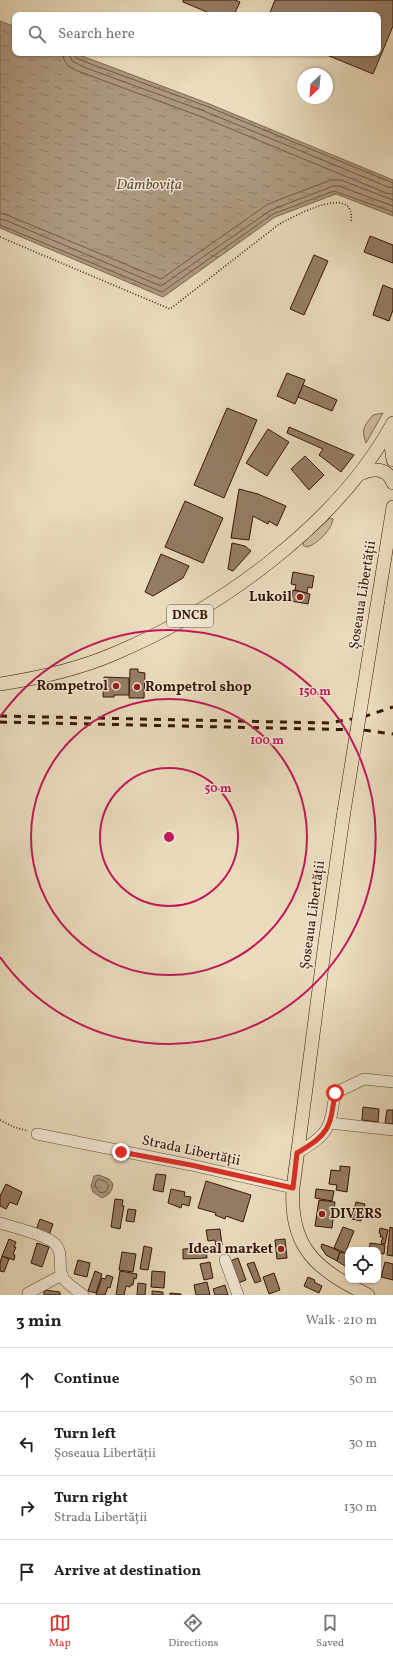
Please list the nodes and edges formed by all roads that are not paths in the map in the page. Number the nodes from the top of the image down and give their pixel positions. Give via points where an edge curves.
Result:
1 (391, 426) edge
2 (393, 460) edge
3 (360, 474) junction
4 (393, 478) edge
5 (393, 483) edge
6 (393, 507) edge
7 (0, 684) edge
8 (393, 1082) edge
9 (330, 1123) junction
10 (393, 1130) edge
11 (37, 1134) road end
12 (297, 1153) junction
13 (293, 1188) junction
14 (0, 1223) edge
15 (224, 1260) dead end
16 (62, 1276) junction
17 (28, 1293) dead end
18 (83, 1295) edge
19 (238, 1295) edge
20 (368, 1295) edge

1 - 2 main road
1 - 3 main road, DNCB
3 - 5 main road via 377,469 388,474
3 - 7 main road, DNCB via 279,554 190,616 134,645 84,665
4 - 5 main road
6 - 12 main road, Șoseaua Libertății, bridge via 344,810
8 - 9 street via 364,1080 335,1093
9 - 10 street
9 - 12 street via 319,1138
11 - 13 street, Strada Libertății
12 - 13 main road, Șoseaua Libertății
13 - 20 main road, Șoseaua Libertății via 294,1221 303,1245 312,1258 325,1269
14 - 16 street via 56,1244 61,1254
15 - 19 street
16 - 17 street
16 - 18 street

